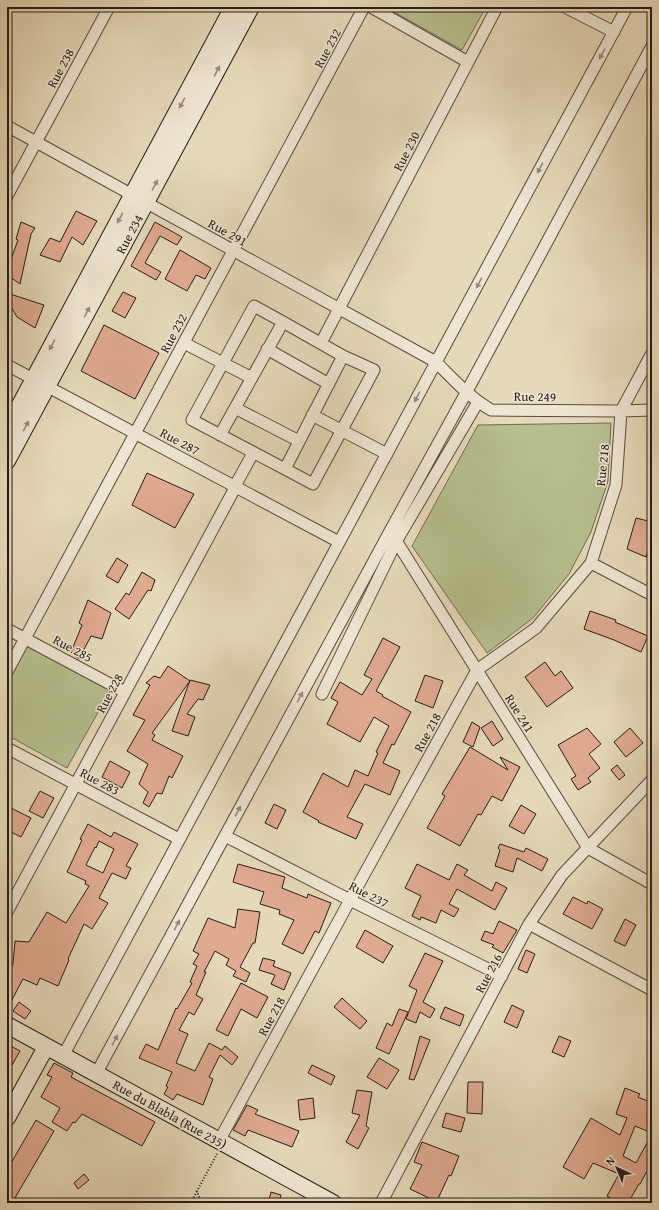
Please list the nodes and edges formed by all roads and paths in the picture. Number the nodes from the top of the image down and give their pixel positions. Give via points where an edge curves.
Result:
1 (109, 7) edge
2 (233, 7) edge
3 (251, 7) edge
4 (364, 7) edge
5 (371, 7) edge
6 (497, 7) edge
7 (565, 7) edge
8 (627, 7) edge
9 (614, 32) junction
10 (652, 46) edge
11 (468, 62) junction
12 (7, 126) edge
13 (36, 142) junction
14 (7, 196) edge
15 (139, 199) junction
16 (233, 250) junction
17 (340, 309) junction
18 (282, 322) junction
19 (184, 343) junction
20 (321, 343) junction
21 (267, 349) junction
22 (652, 353) edge
23 (343, 356) junction
24 (436, 362) junction
25 (222, 363) junction
26 (7, 365) edge
27 (252, 378) junction
28 (40, 382) junction
29 (329, 384) junction
30 (466, 393) junction
31 (478, 402) junction
32 (235, 408) junction
33 (652, 410) edge
34 (621, 411) junction
35 (312, 415) junction
36 (7, 429) edge
37 (342, 430) junction
38 (136, 433) junction
39 (220, 435) junction
40 (299, 442) junction
41 (253, 452) junction
42 (387, 454) junction
43 (7, 461) edge
44 (285, 469) junction
45 (235, 486) junction
46 (390, 531) junction
47 (397, 540) junction
48 (339, 542) junction
49 (591, 563) junction
50 (652, 595) edge
51 (7, 629) edge
52 (25, 639) junction
53 (477, 670) junction
54 (7, 672) edge
55 (125, 692) junction
56 (322, 694) dead end
57 (7, 748) edge
58 (652, 780) edge
59 (76, 784) junction
60 (225, 836) junction
61 (179, 839) junction
62 (588, 848) junction
63 (652, 884) edge
64 (350, 900) junction
65 (7, 912) edge
66 (529, 924) junction
67 (502, 976) junction
68 (652, 990) edge
69 (7, 1025) edge
70 (46, 1047) junction
71 (63, 1056) junction
72 (96, 1074) junction
73 (7, 1118) edge
74 (221, 1142) junction
75 (197, 1192) junction
76 (191, 1203) edge
77 (202, 1203) edge
78 (333, 1203) edge
79 (382, 1203) edge

1 - 13 street, Rue 238
2 -> 15 main road, Rue 234
15 -> 3 main road, Rue 234
4 - 16 street, Rue 232
5 - 11 street
6 - 11 street, Rue 230
7 - 9 street
8 - 9 street
9 -> 24 street
10 - 30 street
11 - 17 street, Rue 230
12 - 13 street, Rue 291
13 - 14 street, Rue 238
13 - 15 street, Rue 291
15 - 16 street, Rue 291
15 - 28 main road, Rue 234
16 - 17 street, Rue 291
16 - 19 street, Rue 232
17 - 20 street, Rue 230
17 - 24 street, Rue 291
18 - 20 street
18 - 21 street
18 - 25 street via 254,306
19 - 25 street
19 - 38 street, Rue 232
20 - 23 street
21 - 27 street
21 - 29 street
22 - 34 street, Rue 218
23 - 29 street
23 - 37 street via 374,370
24 - 30 street, Rue 249
24 -> 42 street
25 - 27 street
25 - 39 street via 192,420
26 - 28 street, Rue 287
27 - 32 street
28 - 36 main road, Rue 234
28 - 38 street, Rue 287
43 -> 28 main road, Rue 234
29 - 35 street
30 - 31 street, Rue 249
30 - 46 street
31 - 34 street, Rue 249 via 491,410
31 - 47 street
32 - 39 street
32 - 40 street
33 - 34 street, Rue 249
34 - 49 street, Rue 218 via 616,485
35 - 37 street
35 - 40 street
37 - 42 street
37 - 44 street via 313,484
38 - 45 street, Rue 287
38 - 52 street, Rue 232
39 - 41 street
40 - 44 street
41 - 44 street
41 - 45 street, Rue 228
42 - 48 street
45 - 48 street, Rue 287
45 - 55 street, Rue 228
46 - 47 street, Rue 241
60 -> 46 street
47 - 53 street, Rue 241
47 - 56 street
48 - 61 street
49 - 50 street
49 - 53 street, Rue 218 via 536,628
51 - 52 street, Rue 285
52 - 54 street, Rue 232
52 - 55 street, Rue 285
53 - 62 street, Rue 241
53 - 64 street, Rue 218
55 - 59 street, Rue 228
57 - 59 street, Rue 283
58 - 62 street, Rue 216
59 - 61 street, Rue 283
59 - 65 street, Rue 228
60 - 64 street, Rue 237
72 -> 60 street
61 - 71 street
62 - 63 street, Rue 241
62 - 66 street, Rue 216 via 562,875
64 - 67 street, Rue 237
64 - 74 street, Rue 218
66 - 67 street, Rue 216
66 - 68 street
67 - 79 street, Rue 216
69 - 70 main road, Rue du Blabla (Rue 235)
70 - 71 main road, Rue du Blabla (Rue 235)
70 - 73 main road
71 - 72 main road, Rue du Blabla (Rue 235)
72 - 74 main road, Rue du Blabla (Rue 235)
74 - 75 path
74 - 78 main road, Rue du Blabla (Rue 235)
75 - 76 path
75 - 77 path

